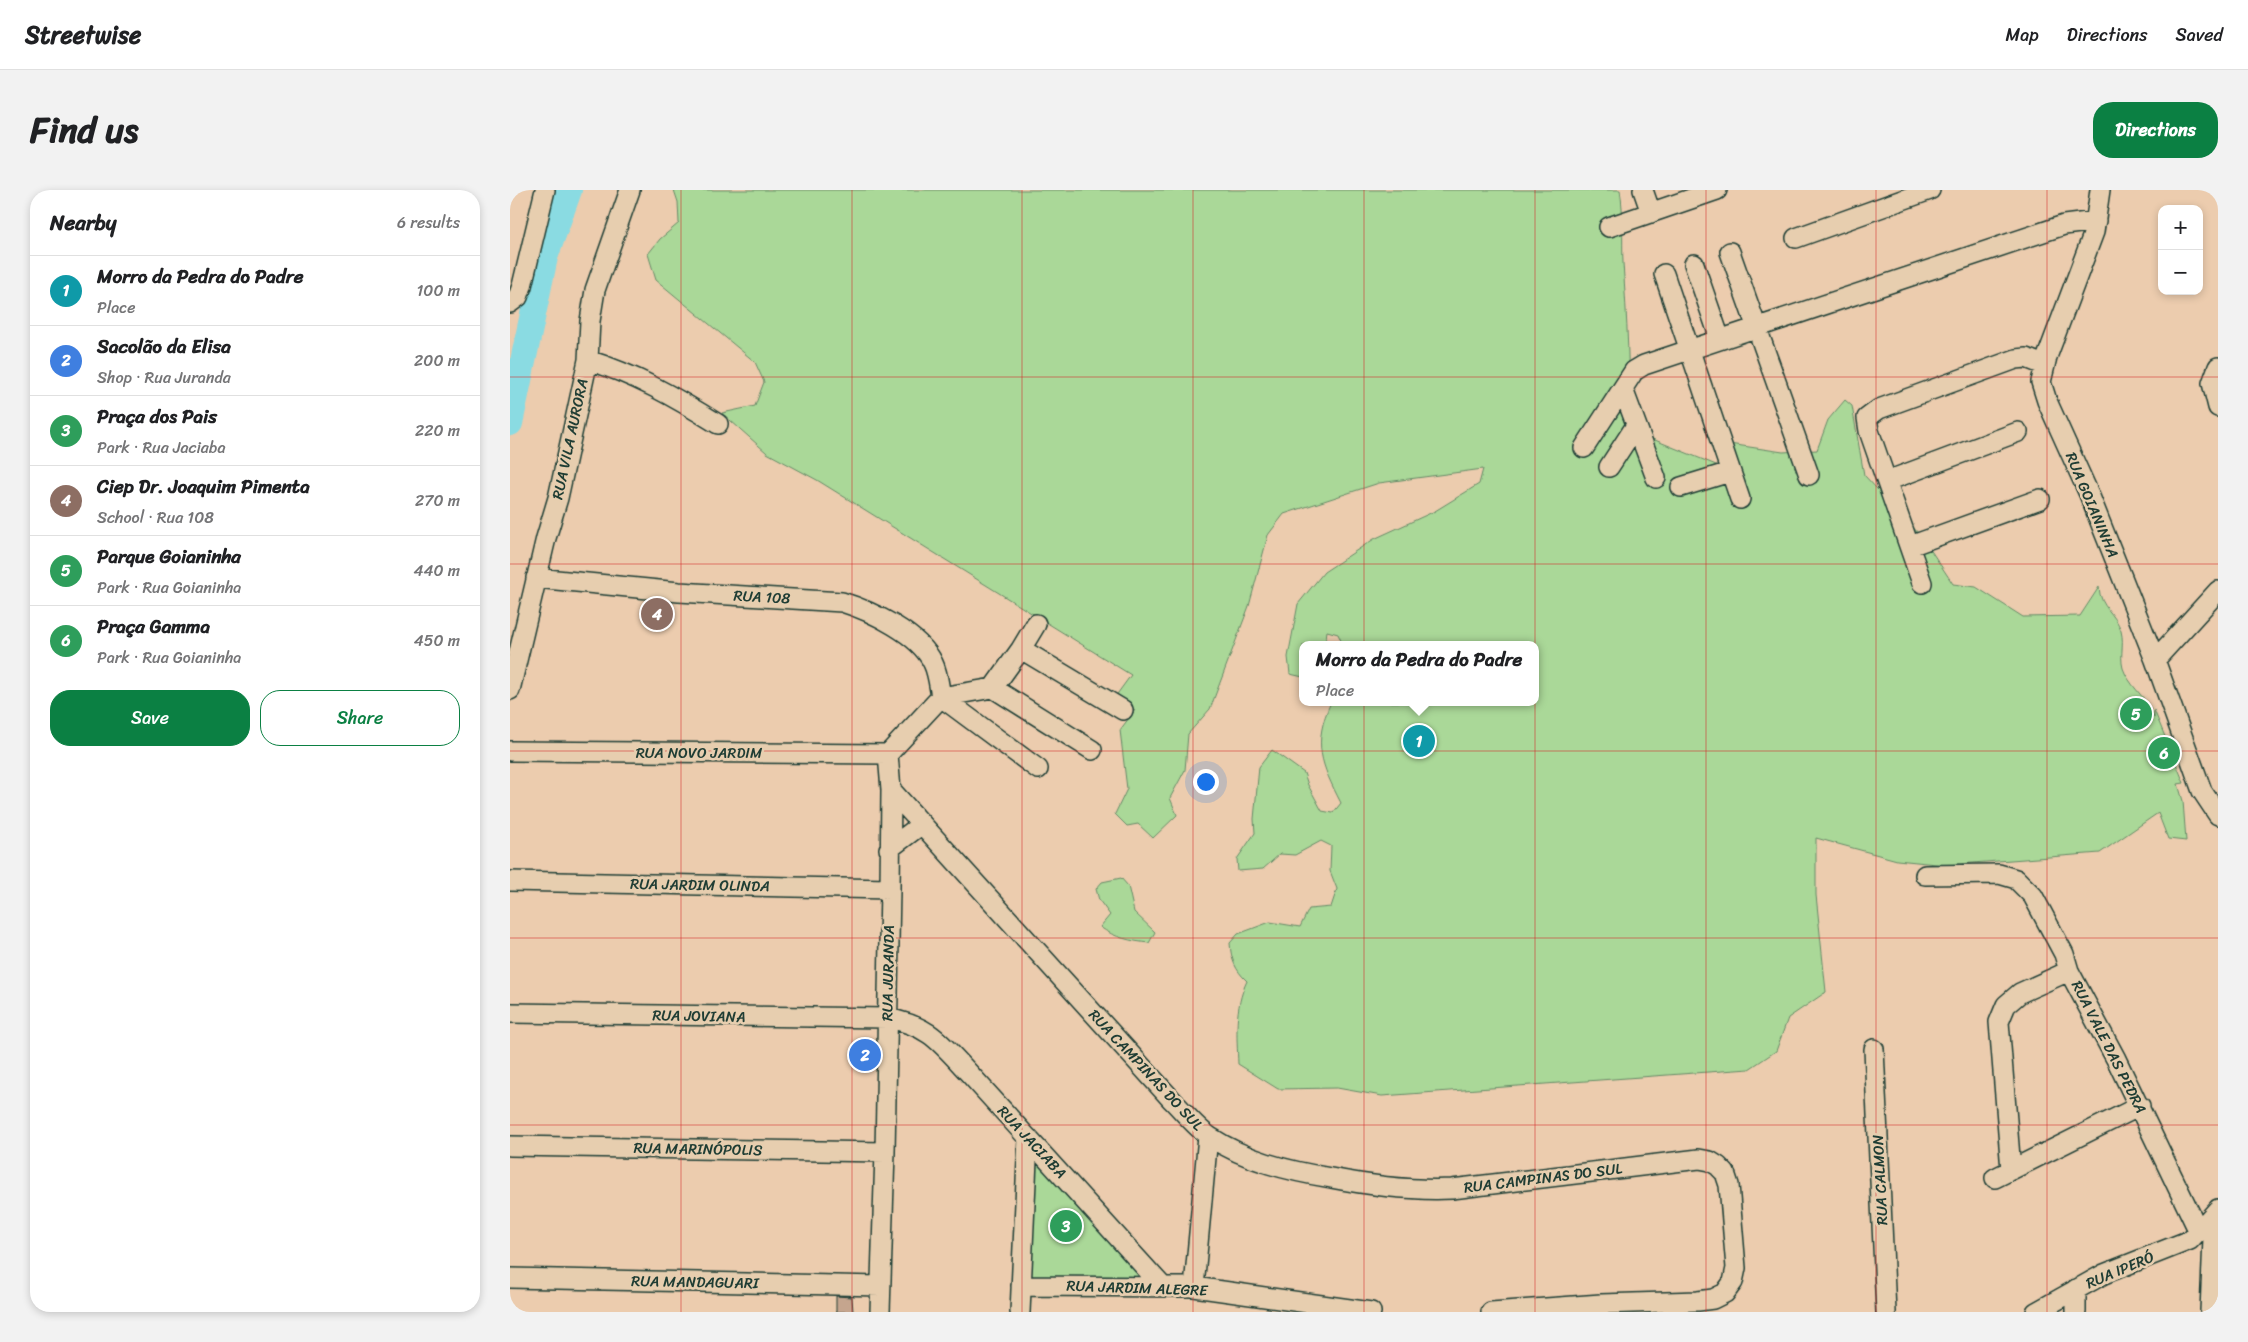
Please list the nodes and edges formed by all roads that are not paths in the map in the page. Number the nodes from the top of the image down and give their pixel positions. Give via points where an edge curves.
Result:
1 (545, 190) edge
2 (630, 190) edge
3 (1643, 190) edge
4 (1717, 190) edge
5 (1930, 190) edge
6 (2100, 190) edge
7 (1651, 213) junction
8 (2096, 221) junction
9 (1609, 227) dead end
10 (1796, 238) dead end
11 (1730, 252) dead end
12 (1694, 264) dead end
13 (1664, 274) dead end
14 (510, 303) edge
15 (1756, 326) junction
16 (1720, 339) junction
17 (1689, 350) junction
18 (588, 360) junction
19 (2044, 365) junction
20 (2216, 377) edge
21 (1623, 389) junction
22 (2218, 407) edge
23 (718, 424) dead end
24 (1635, 427) junction
25 (2018, 432) dead end
26 (1584, 448) dead end
27 (1609, 467) dead end
28 (1730, 472) junction
29 (1809, 475) dead end
30 (1656, 478) dead end
31 (1887, 481) junction
32 (1681, 488) dead end
33 (1740, 499) dead end
34 (2040, 499) dead end
35 (1910, 546) junction
36 (536, 578) junction
37 (1922, 582) dead end
38 (2218, 591) edge
39 (1036, 624) dead end
40 (1021, 649) junction
41 (2155, 660) junction
42 (994, 688) junction
43 (510, 690) edge
44 (941, 696) junction
45 (1123, 710) dead end
46 (1092, 750) dead end
47 (510, 751) edge
48 (888, 754) junction
49 (1038, 769) dead end
50 (891, 790) junction
51 (2218, 815) edge
52 (922, 824) junction
53 (889, 849) junction
54 (1925, 875) dead end
55 (510, 881) edge
56 (890, 889) junction
57 (2069, 970) junction
58 (510, 1013) edge
59 (887, 1018) junction
60 (1874, 1049) dead end
61 (2140, 1106) junction
62 (1208, 1136) junction
63 (1028, 1138) junction
64 (510, 1146) edge
65 (885, 1152) junction
66 (2216, 1211) edge
67 (2210, 1241) edge
68 (510, 1278) edge
69 (880, 1286) junction
70 (1021, 1286) junction
71 (1163, 1287) junction
72 (1194, 1287) junction
73 (2076, 1289) junction
74 (880, 1312) edge
75 (1020, 1312) edge
76 (1371, 1312) edge
77 (1492, 1312) edge
78 (1886, 1312) edge
79 (2036, 1312) edge
80 (2076, 1312) edge
81 (2210, 1312) edge

1 - 14 street via 522,286
2 - 18 street, RUA VILA AURORA via 595,290
3 - 7 street
4 - 7 street
5 - 10 street
6 - 8 street, RUA GOIANINHA
7 - 9 street
8 - 15 street via 2064,225
8 - 19 street, RUA GOIANINHA
11 - 15 street
12 - 16 street
13 - 17 street
15 - 16 street
15 - 29 street
16 - 17 street
17 - 21 street via 1639,368
17 - 28 street
18 - 23 street via 622,370 677,398
18 - 36 street, RUA VILA AURORA via 558,498
19 - 31 street via 2026,358 2016,359 1873,413 1867,418 1868,424
19 - 41 street, RUA GOIANINHA via 2041,382 2047,401 2089,494
20 - 22 street
21 - 24 street
21 - 26 street
24 - 27 street
24 - 30 street
25 - 31 street
28 - 32 street
28 - 33 street
31 - 35 street
34 - 35 street
35 - 37 street
36 - 43 street, RUA VILA AURORA
36 - 44 street, RUA 108 via 679,592 842,602 863,608 919,644 934,664
38 - 41 street
39 - 40 street
40 - 42 street
40 - 45 street
41 - 51 street, RUA GOIANINHA via 2202,792
42 - 44 street
42 - 46 street
44 - 48 street
44 - 49 street
47 - 48 street, RUA NOVO JARDIM
48 - 50 street, RUA JURANDA
50 - 52 street, RUA CAMPINAS DO SUL
50 - 53 street, RUA JURANDA
52 - 53 street
52 - 62 street, RUA CAMPINAS DO SUL
53 - 56 street, RUA JURANDA
54 - 57 street via 1999,874 2016,879 2033,896 2064,954
55 - 56 street, RUA JARDIM OLINDA
56 - 59 street, RUA JURANDA
57 - 61 street, RUA VALE DAS PEDRA
57 - 61 street, RUA VALE DAS PEDRA via 2020,993 2006,1005 1999,1022 2003,1174
58 - 59 street, RUA JOVIANA
59 - 63 street, RUA JACIABA via 920,1027 937,1040
59 - 65 street, RUA JURANDA
60 - 78 street, RUA CALMON
61 - 67 street, RUA VALE DAS PEDRA
62 - 72 street
62 - 77 street, RUA CAMPINAS DO SUL via 1284,1170 1392,1189 1452,1189 1694,1160 1710,1161 1725,1174 1730,1190 1737,1258 1731,1288 1720,1297 1698,1301
63 - 70 street
63 - 71 street, RUA JACIABA
64 - 65 street, RUA MARINÓPOLIS
65 - 69 street, RUA JURANDA
66 - 67 street, RUA IPERÓ
67 - 73 street, RUA IPERÓ via 2190,1240 2104,1274
67 - 81 street
68 - 69 street, RUA MANDAGUARI
69 - 74 street, RUA JURANDA
70 - 71 street, RUA JARDIM ALEGRE
70 - 75 street
71 - 72 street, RUA JARDIM ALEGRE
72 - 76 street, RUA JARDIM ALEGRE
73 - 79 street, RUA IPERÓ
73 - 80 street

